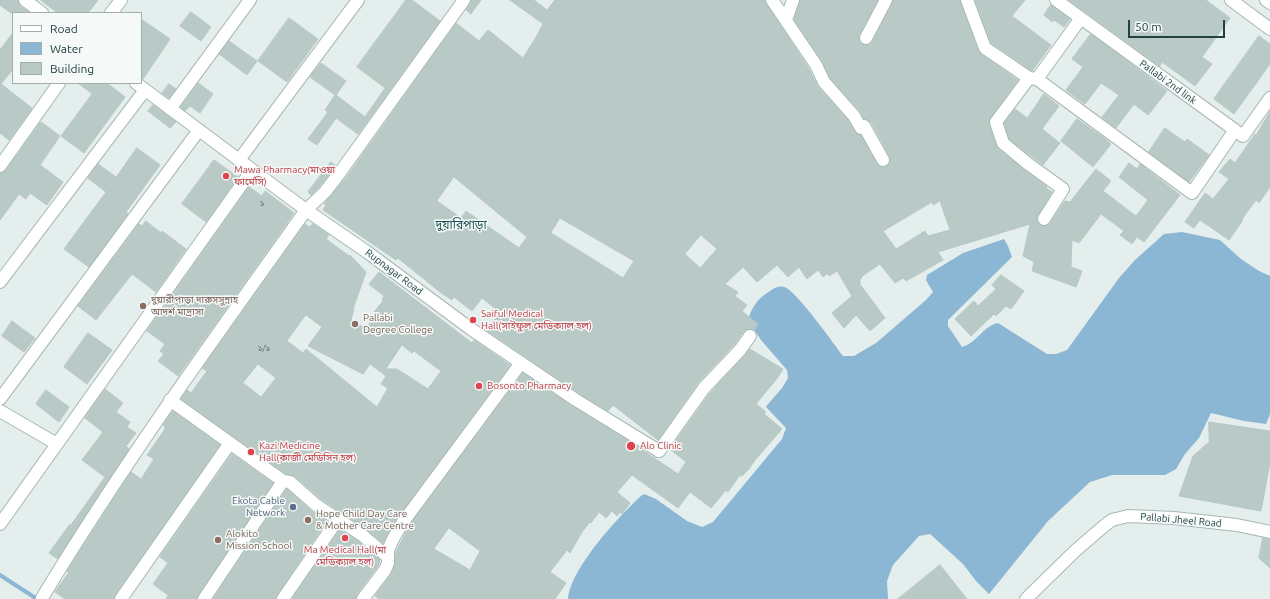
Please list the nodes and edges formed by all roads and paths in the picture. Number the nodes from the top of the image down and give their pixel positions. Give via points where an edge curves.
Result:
1 (121, 0) edge
2 (250, 0) edge
3 (358, 0) edge
4 (464, 0) edge
5 (772, 0) edge
6 (793, 0) edge
7 (886, 0) edge
8 (967, 0) edge
9 (1056, 0) edge
10 (1231, 0) edge
11 (1266, 0) edge
12 (27, 1) edge
13 (1270, 3) edge
14 (41, 12) edge
15 (112, 12) edge
16 (1081, 18) junction
17 (786, 20) junction
18 (1270, 29) edge
19 (866, 38) dead end
20 (1033, 79) junction
21 (59, 84) edge
22 (140, 87) edge
23 (1270, 98) edge
24 (170, 109) junction
25 (199, 130) junction
26 (1235, 130) junction
27 (239, 160) junction
28 (883, 160) dead end
29 (0, 166) edge
30 (252, 170) junction
31 (306, 210) junction
32 (1044, 220) dead end
33 (0, 282) edge
34 (750, 336) dead end
35 (521, 363) junction
36 (0, 399) edge
37 (170, 400) junction
38 (0, 411) edge
39 (230, 443) junction
40 (57, 444) junction
41 (283, 481) junction
42 (338, 519) junction
43 (0, 524) edge
44 (1270, 532) edge
45 (388, 556) junction
46 (42, 598) dead end
47 (121, 599) edge
48 (204, 599) edge
49 (283, 599) edge
50 (363, 599) edge
51 (1026, 599) edge

1 - 15 street
2 - 24 street
3 - 27 street
4 - 31 street via 341,171 325,192
5 - 17 street
6 - 17 street
7 - 19 street
8 - 20 street via 985,48
9 - 16 street, Pallabi 2nd link
10 - 18 street
11 - 13 street
12 - 14 street
16 - 20 street
16 - 26 street, Pallabi 2nd link
17 - 28 street via 816,65 824,82 862,128 864,126
20 - 26 street via 1192,193
20 - 32 street via 996,122 1003,142 1064,189
21 - 29 street
22 - 24 street, Rupnagar Road
22 - 33 street
23 - 26 street via 1243,136
24 - 25 street, Rupnagar Road
25 - 27 street, Rupnagar Road
25 - 36 street
27 - 30 street, Rupnagar Road
30 - 31 street, Rupnagar Road
30 - 40 street
31 - 35 street, Rupnagar Road
31 - 37 street
34 - 35 street, Rupnagar Road via 704,388 659,451
35 - 45 street via 403,522 388,550
37 - 39 street
37 - 46 street
38 - 40 street
39 - 41 street
39 - 47 street
40 - 43 street
41 - 42 street via 290,482 316,505
41 - 48 street
42 - 45 street
42 - 49 street
44 - 51 street, Pallabi Jheel Road via 1237,525 1174,518 1128,516 1112,520 1075,551
45 - 50 street via 385,570

